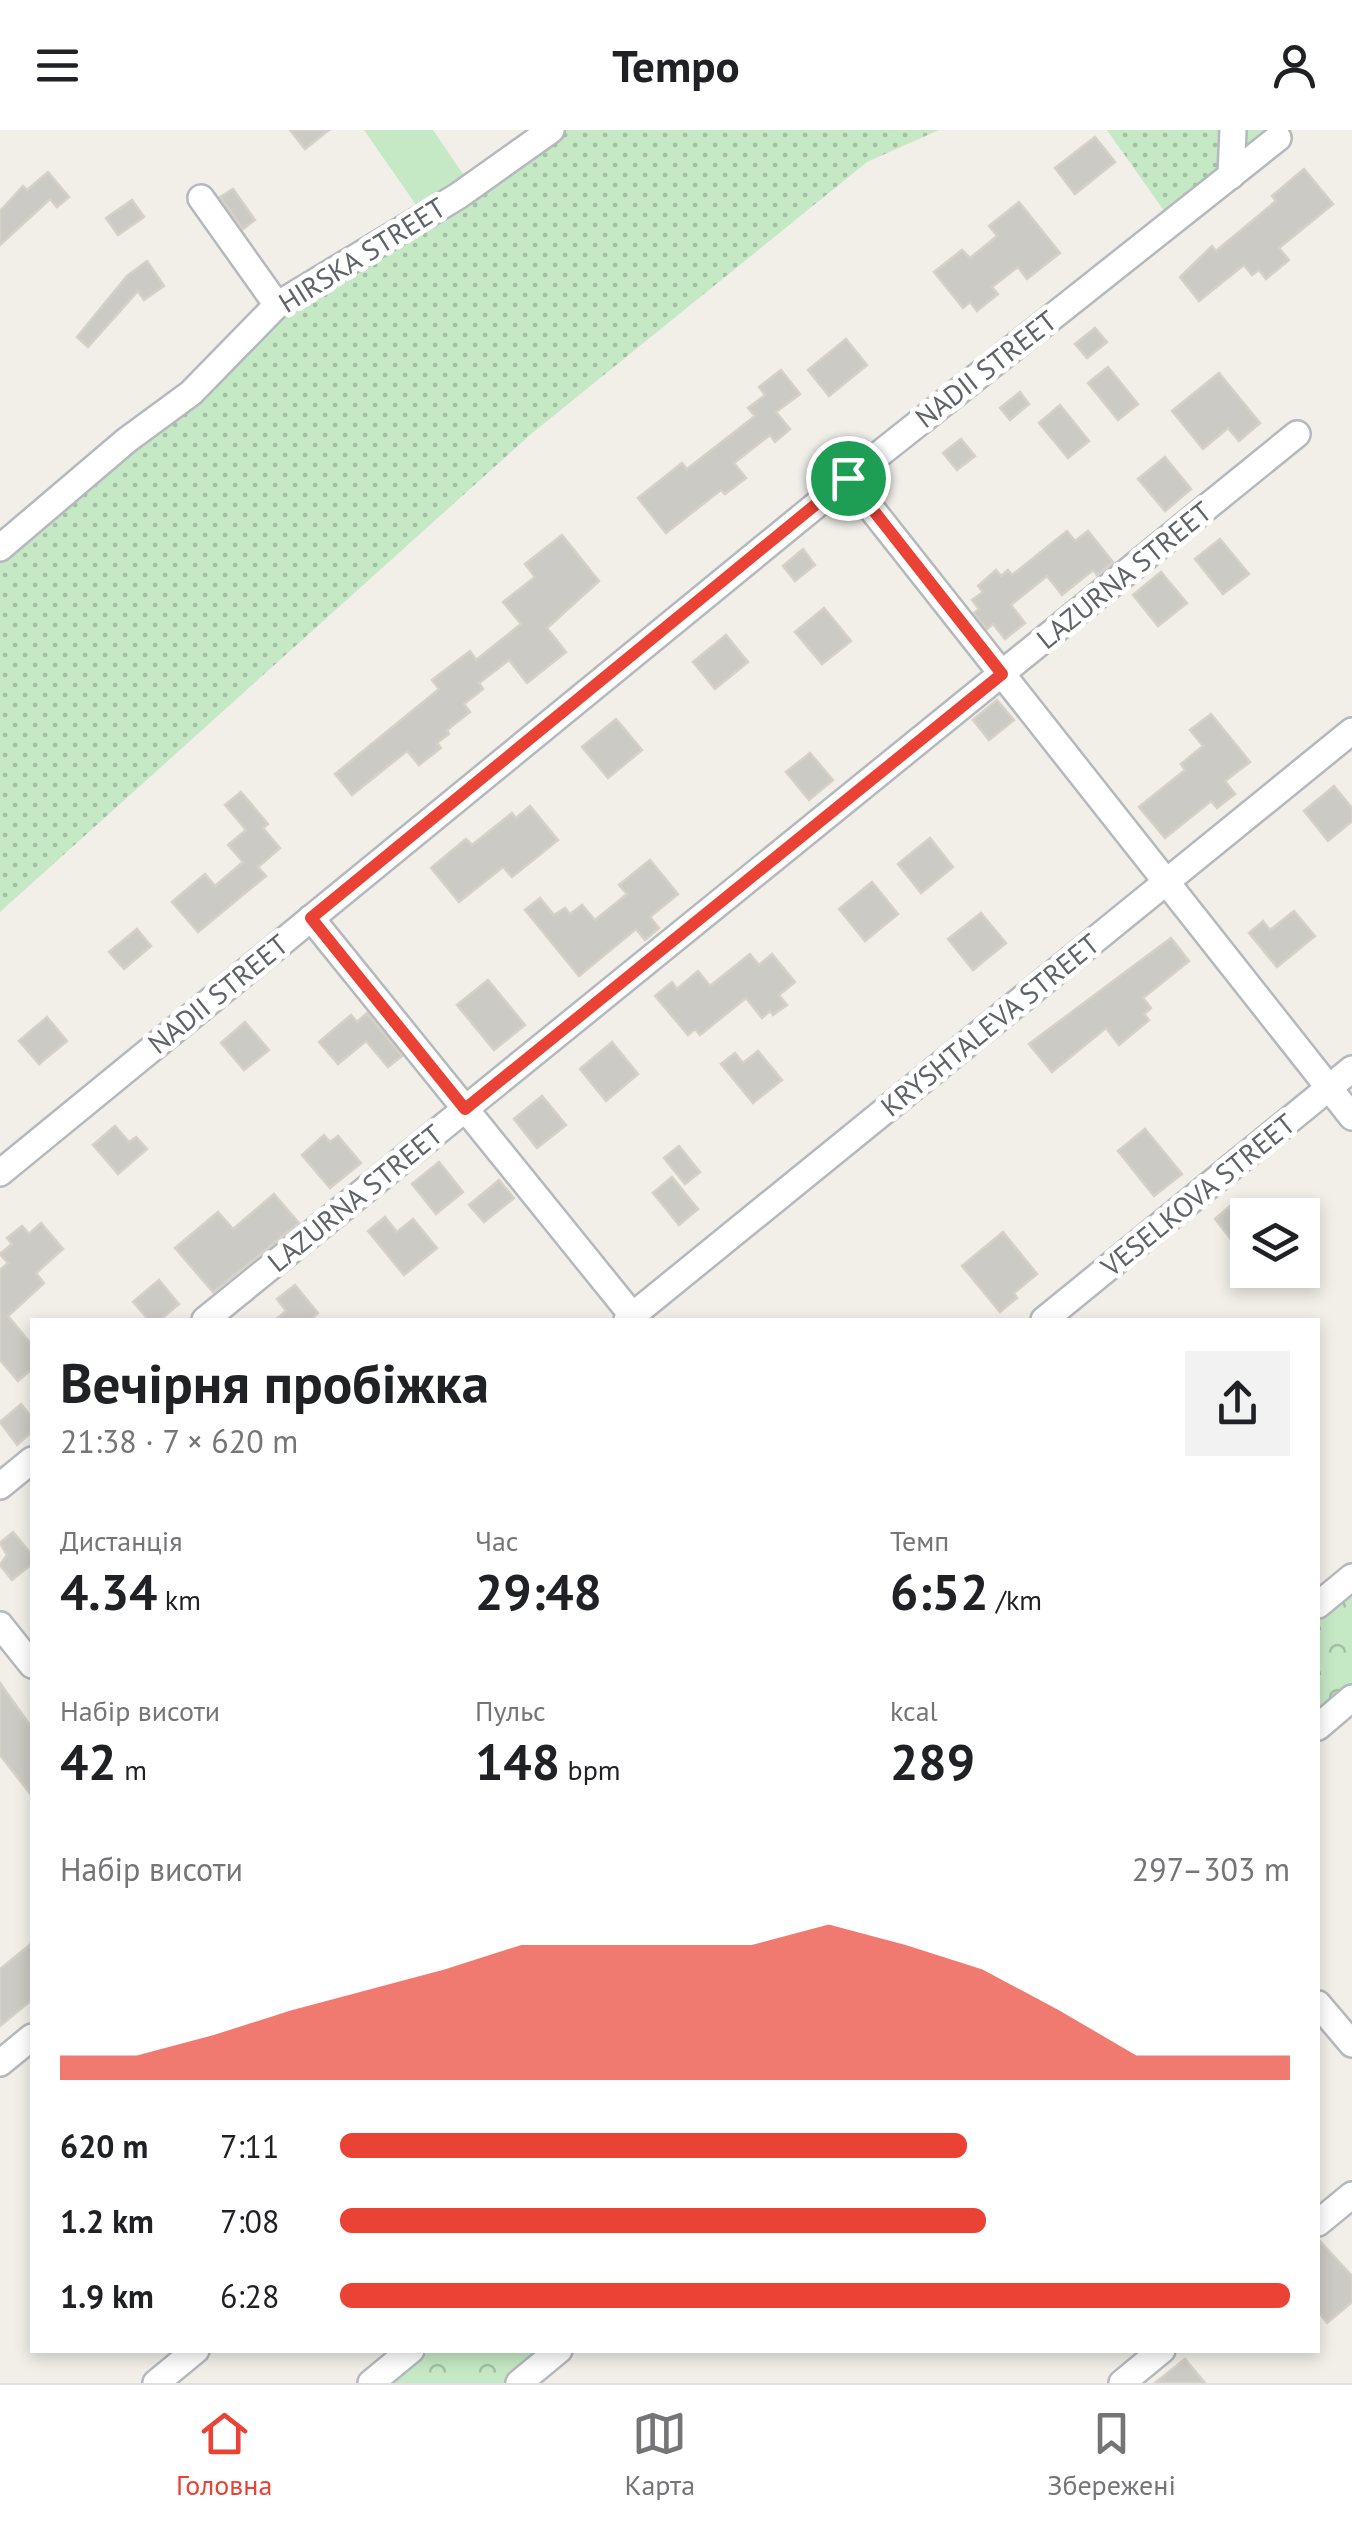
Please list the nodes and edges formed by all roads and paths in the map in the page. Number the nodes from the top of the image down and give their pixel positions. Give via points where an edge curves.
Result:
1 (551, 130) edge
2 (1233, 130) edge
3 (1278, 138) dead end
4 (1231, 176) junction
5 (201, 198) dead end
6 (277, 304) junction
7 (1298, 434) dead end
8 (848, 478) junction
9 (0, 548) edge
10 (1002, 674) junction
11 (1352, 731) edge
12 (1166, 882) junction
13 (311, 918) junction
14 (1352, 1069) edge
15 (1329, 1088) junction
16 (465, 1109) junction
17 (1352, 1117) edge
18 (0, 1173) edge
19 (207, 1318) edge
20 (631, 1318) edge
21 (633, 1318) edge
22 (1046, 1318) edge
23 (30, 1462) edge
24 (0, 1486) edge
25 (1352, 1576) edge
26 (1320, 1603) edge
27 (0, 1625) edge
28 (30, 1662) edge
29 (1352, 1698) edge
30 (1320, 1724) edge
31 (1320, 2006) edge
32 (30, 2038) edge
33 (1352, 2044) edge
34 (0, 2063) edge
35 (1352, 2195) edge
36 (1320, 2221) edge
37 (192, 2353) edge
38 (405, 2353) edge
39 (1158, 2353) edge
40 (553, 2365) edge
41 (379, 2367) edge
42 (156, 2383) edge
43 (519, 2383) edge
44 (1122, 2383) edge

1 - 6 street, HIRSKA STREET via 458,196
2 - 4 street
3 - 4 street, NADII STREET
4 - 8 street, NADII STREET
5 - 6 street
6 - 9 street, HIRSKA STREET via 191,394
7 - 10 street, LAZURNA STREET
8 - 10 street
8 - 13 street, NADII STREET
10 - 12 street
10 - 16 street, LAZURNA STREET
11 - 12 street, KRYSHTALEVA STREET
12 - 15 street
12 - 21 street, KRYSHTALEVA STREET
13 - 16 street
13 - 18 street, NADII STREET
14 - 15 street, VESELKOVA STREET
15 - 17 street
15 - 22 street, VESELKOVA STREET
16 - 19 street, LAZURNA STREET
16 - 20 street
23 - 24 street
25 - 26 street
27 - 28 street
29 - 30 street
31 - 33 street
32 - 34 street
35 - 36 street
37 - 42 street
38 - 41 street
39 - 44 street
40 - 43 street

